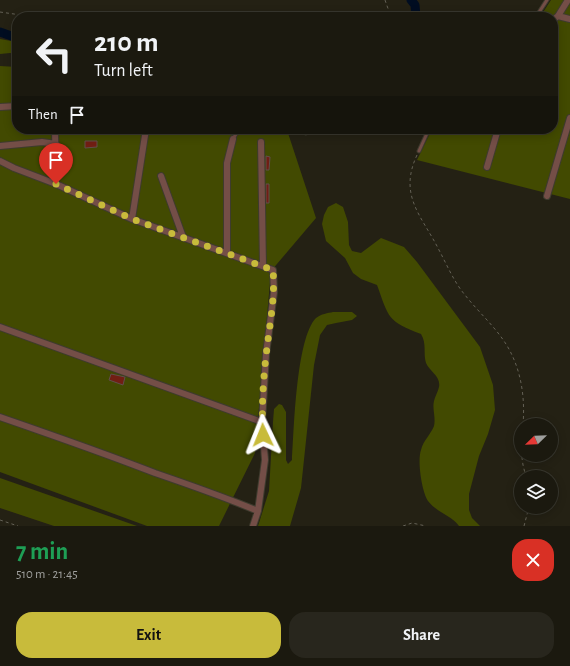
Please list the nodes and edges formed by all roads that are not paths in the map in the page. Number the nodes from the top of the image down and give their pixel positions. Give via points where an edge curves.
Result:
1 (547, 0) edge
2 (568, 0) edge
3 (539, 12) edge
4 (558, 15) edge
5 (558, 18) edge
6 (570, 19) edge
7 (12, 106) edge
8 (0, 107) edge
9 (570, 118) edge
10 (56, 134) edge
11 (145, 134) edge
12 (236, 134) edge
13 (427, 134) edge
14 (497, 134) edge
15 (233, 139) joint
16 (261, 142) dead end
17 (56, 144) junction
18 (0, 146) edge
19 (419, 151) road end
20 (0, 161) edge
21 (487, 167) dead end
22 (161, 176) dead end
23 (56, 184) junction
24 (547, 196) dead end
25 (132, 219) junction
26 (183, 237) junction
27 (227, 253) junction
28 (263, 266) junction
29 (0, 328) edge
30 (0, 417) edge
31 (262, 422) junction
32 (258, 511) junction
33 (252, 526) edge

1 - 3 lane
2 - 4 street
5 - 6 street
7 - 8 street
9 - 24 street
10 - 17 street
11 - 25 street
12 - 15 lane
13 - 19 lane
14 - 21 street
15 - 27 street via 227,163
16 - 28 street
17 - 18 street via 42,142
17 - 23 street
20 - 23 street
22 - 26 street
23 - 25 street
25 - 26 street
26 - 27 street
27 - 28 street
28 - 31 street via 273,270 274,292 266,354
29 - 31 street
30 - 32 street via 221,495
31 - 32 street via 265,460
32 - 33 street

